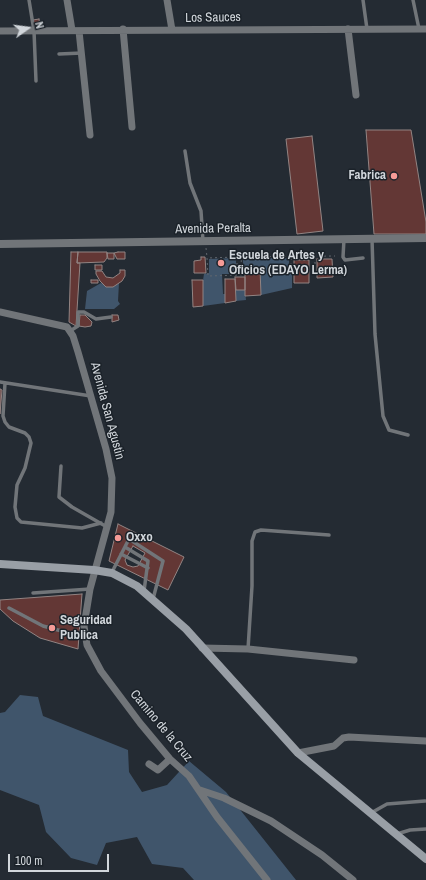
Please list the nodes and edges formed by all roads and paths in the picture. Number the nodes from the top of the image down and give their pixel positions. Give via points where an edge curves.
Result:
1 (29, 0) edge
2 (67, 0) edge
3 (168, 0) edge
4 (363, 0) edge
5 (413, 0) edge
6 (124, 29) junction
7 (348, 29) junction
8 (367, 29) junction
9 (422, 29) edge
10 (76, 30) junction
11 (172, 30) junction
12 (0, 31) edge
13 (34, 31) junction
14 (82, 53) junction
15 (59, 54) dead end
16 (36, 81) dead end
17 (356, 95) dead end
18 (132, 127) dead end
19 (90, 135) dead end
20 (185, 152) dead end
21 (426, 238) edge
22 (344, 239) junction
23 (372, 239) junction
24 (204, 241) junction
25 (0, 244) edge
26 (315, 256) junction
27 (335, 256) dead end
28 (237, 257) junction
29 (241, 257) junction
30 (291, 257) junction
31 (207, 258) junction
32 (363, 258) dead end
33 (237, 263) junction
34 (241, 263) junction
35 (315, 264) dead end
36 (291, 265) dead end
37 (237, 269) junction
38 (241, 269) junction
39 (237, 275) junction
40 (0, 312) edge
41 (110, 317) dead end
42 (70, 331) junction
43 (0, 382) edge
44 (5, 384) junction
45 (92, 396) junction
46 (408, 434) dead end
47 (61, 466) dead end
48 (104, 525) junction
49 (329, 535) dead end
50 (125, 547) junction
51 (121, 554) junction
52 (0, 564) edge
53 (148, 568) junction
54 (94, 570) junction
55 (112, 573) junction
56 (90, 589) junction
57 (144, 591) junction
58 (33, 593) dead end
59 (153, 599) junction
60 (9, 608) dead end
61 (84, 637) junction
62 (202, 648) junction
63 (248, 648) junction
64 (354, 660) dead end
65 (426, 741) edge
66 (298, 753) junction
67 (170, 759) junction
68 (149, 764) dead end
69 (200, 790) junction
70 (425, 801) edge
71 (370, 814) junction
72 (426, 829) edge
73 (396, 835) junction
74 (426, 859) edge
75 (267, 880) edge
76 (353, 880) edge

1 - 13 lane
2 - 10 street
3 - 11 street
4 - 8 lane
5 - 9 lane
6 - 10 street, Los Sauces
6 - 11 street, Los Sauces
6 - 18 street
7 - 8 street, Los Sauces
7 - 11 street, Los Sauces
7 - 17 street
8 - 9 street, Los Sauces
10 - 13 street, Los Sauces
10 - 14 street
12 - 13 street, Los Sauces
13 - 16 lane
14 - 15 lane
14 - 19 street
20 - 24 lane via 190,183 201,211
21 - 23 street, Avenida Peralta
22 - 23 street, Avenida Peralta
22 - 24 street, Avenida Peralta
22 - 32 lane via 345,260
23 - 46 lane via 375,334 383,416 388,430
24 - 25 street, Avenida Peralta
24 - 31 path
26 - 27 path
26 - 30 path
26 - 35 path
28 - 29 path
28 - 31 path
28 - 33 path
29 - 30 path
29 - 34 path
30 - 36 path
31 - 39 path via 208,276
33 - 34 path
33 - 37 path
34 - 38 path
37 - 38 path
37 - 39 path
38 - 39 path via 242,275
40 - 42 street via 62,324
41 - 42 lane via 96,319 84,312 78,312 78,326
42 - 45 street, Avenida San Agustin
43 - 44 lane
44 - 45 lane
44 - 48 lane via 5,422 9,427 25,433 31,443 25,468 17,485 14,508 17,518 22,522 82,528
45 - 48 street, Avenida San Agustin via 112,478 110,512
47 - 48 lane via 59,497
48 - 54 street, Avenida San Agustin
49 - 63 lane via 261,530 255,532 252,541
50 - 51 lane
50 - 53 lane via 148,561
50 - 59 lane via 129,539 163,561
51 - 53 lane
51 - 55 lane
52 - 54 main road
53 - 57 lane
54 - 55 main road
54 - 56 street
55 - 57 main road
56 - 58 lane
56 - 61 street
57 - 59 main road
59 - 62 main road via 186,629
60 - 61 lane via 43,626
61 - 67 street, Camino de la Cruz via 101,671
62 - 63 street
62 - 66 main road
63 - 64 street
65 - 66 street via 349,737 343,738 334,746
66 - 71 main road
67 - 68 street via 158,770
67 - 69 street, Camino de la Cruz
69 - 75 street, Camino de la Cruz via 217,817
69 - 76 street via 224,798 270,821 322,855
70 - 71 lane via 387,804
71 - 73 main road
72 - 73 lane via 410,830
73 - 74 main road

